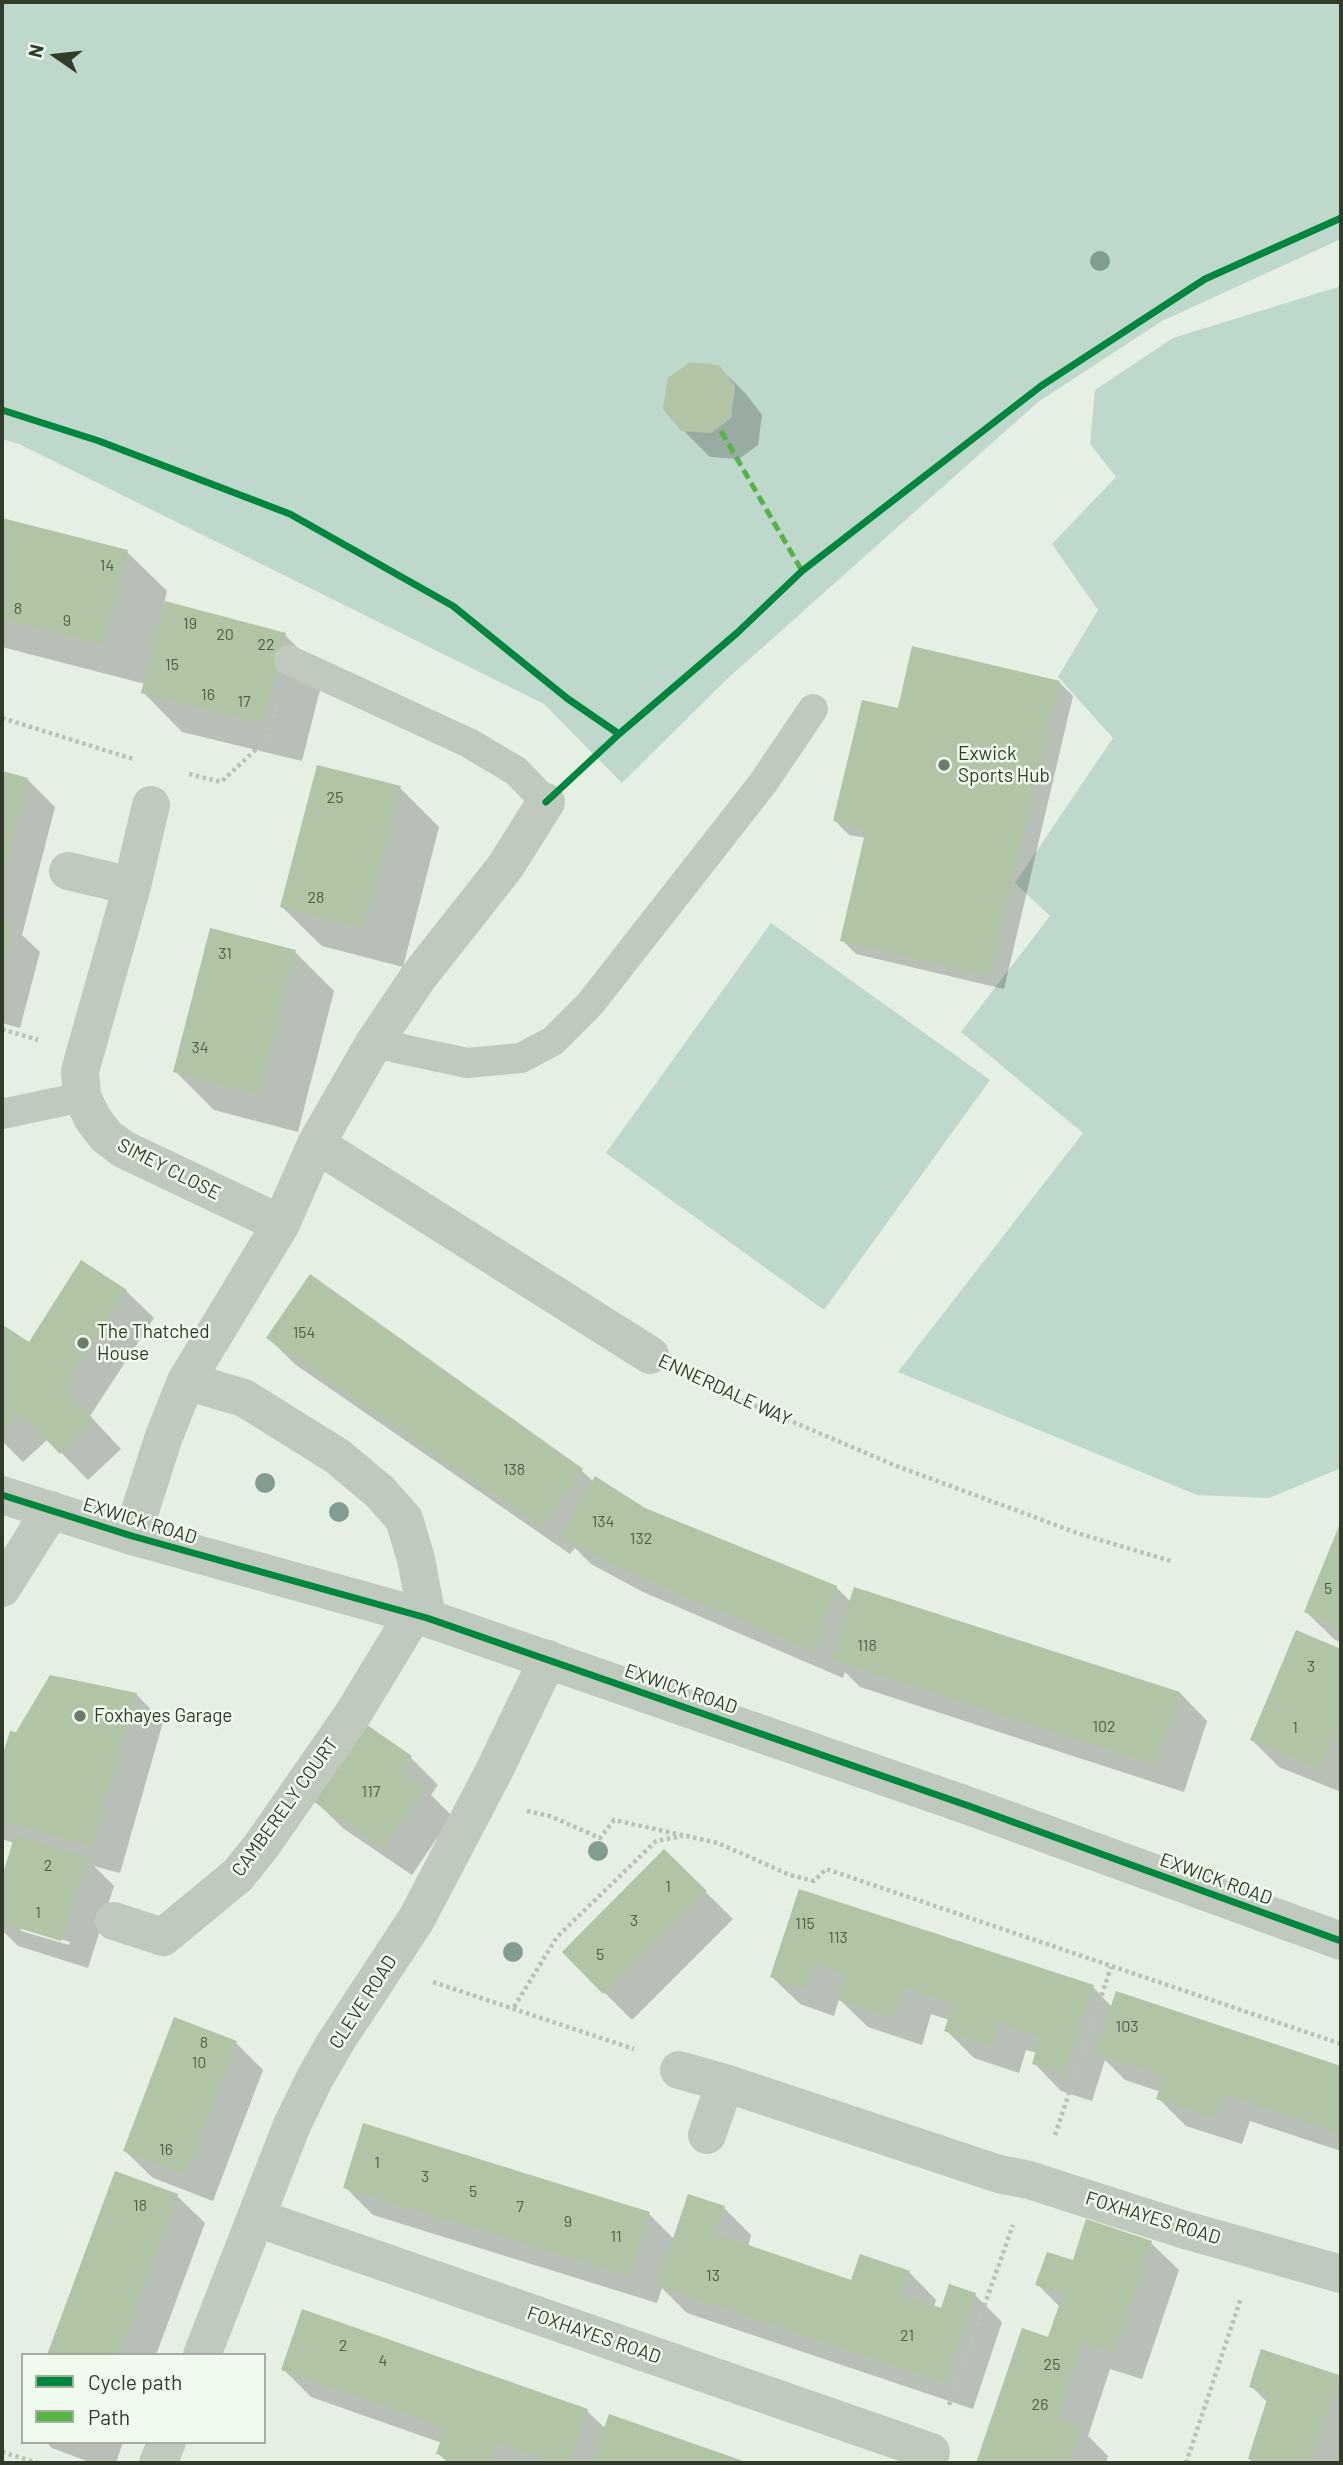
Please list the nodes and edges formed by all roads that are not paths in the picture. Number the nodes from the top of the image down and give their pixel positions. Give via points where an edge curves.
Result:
1 (289, 660) road end
2 (813, 709) dead end
3 (546, 802) joint
4 (151, 805) dead end
5 (68, 871) dead end
6 (132, 887) junction
7 (374, 1043) junction
8 (82, 1097) junction
9 (2, 1114) edge
10 (316, 1144) junction
11 (281, 1224) junction
12 (650, 1355) road end
13 (186, 1381) junction
14 (2, 1495) edge
15 (51, 1510) junction
16 (132, 1536) junction
17 (2, 1588) edge
18 (420, 1617) junction
19 (548, 1660) junction
20 (114, 1921) dead end
21 (1341, 1941) edge
22 (678, 2070) road end
23 (725, 2082) junction
24 (707, 2135) dead end
25 (257, 2218) junction
26 (1341, 2274) edge
27 (203, 2353) edge
28 (166, 2444) edge
29 (931, 2452) road end
30 (158, 2463) edge

1 - 3 lane via 469,743 516,771
2 - 7 lane via 763,783 616,972 553,1041 521,1058 467,1063
3 - 7 street via 505,867 419,976
4 - 6 street
5 - 6 street
6 - 8 street via 80,1071
7 - 10 street
8 - 9 lane
8 - 11 street, SIMEY CLOSE via 106,1136 123,1149
10 - 11 street
10 - 12 street, ENNERDALE WAY
11 - 13 street
13 - 16 street
13 - 18 street via 244,1398 337,1456 380,1492 404,1519 416,1559
14 - 15 street, EXWICK ROAD
15 - 16 street, EXWICK ROAD
15 - 17 street
16 - 18 street, EXWICK ROAD
18 - 19 street, EXWICK ROAD
18 - 20 street, CAMBERELY COURT via 238,1875 163,1937
19 - 21 street, EXWICK ROAD via 969,1805
19 - 25 street, CLEVE ROAD via 417,1918 315,2078 292,2124
22 - 23 street, FOXHAYES ROAD
23 - 24 street
23 - 26 street, FOXHAYES ROAD via 999,2174 1029,2179
25 - 27 street, CLEVE ROAD
25 - 29 street, FOXHAYES ROAD
28 - 30 street

